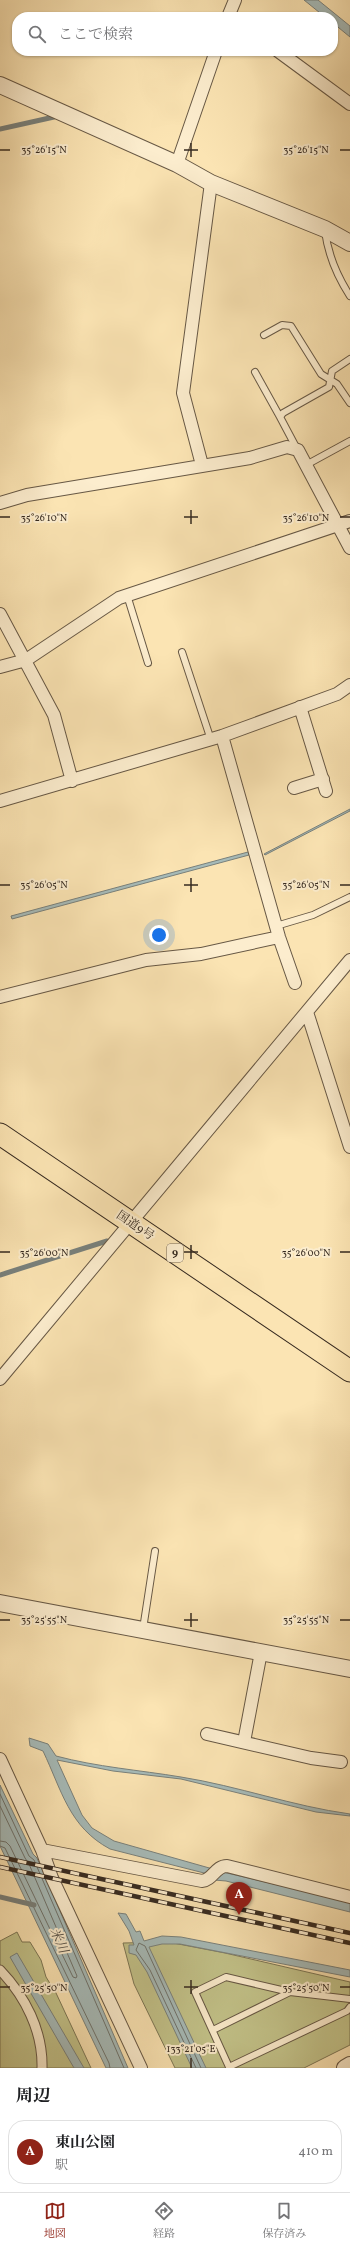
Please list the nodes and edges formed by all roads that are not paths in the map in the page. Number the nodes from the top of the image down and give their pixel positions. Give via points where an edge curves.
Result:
1 (235, 0) edge
2 (230, 12) edge
3 (214, 56) edge
4 (285, 56) edge
5 (0, 85) edge
6 (350, 104) edge
7 (177, 164) junction
8 (211, 183) junction
9 (325, 229) junction
10 (350, 243) edge
11 (350, 296) edge
12 (264, 335) dead end
13 (350, 358) edge
14 (255, 372) dead end
15 (330, 381) junction
16 (350, 403) edge
17 (280, 417) junction
18 (350, 442) edge
19 (298, 450) junction
20 (202, 464) junction
21 (306, 464) junction
22 (0, 502) edge
23 (345, 524) edge
24 (350, 548) edge
25 (127, 595) junction
26 (0, 614) edge
27 (182, 652) dead end
28 (26, 660) junction
29 (148, 663) dead end
30 (0, 667) edge
31 (350, 685) edge
32 (300, 707) junction
33 (217, 738) junction
34 (323, 779) junction
35 (72, 781) junction
36 (294, 788) dead end
37 (326, 790) dead end
38 (0, 801) edge
39 (350, 897) edge
40 (278, 931) junction
41 (350, 960) edge
42 (295, 984) dead end
43 (0, 997) edge
44 (307, 1012) junction
45 (0, 1134) edge
46 (350, 1147) edge
47 (129, 1222) junction
48 (350, 1371) edge
49 (0, 1379) edge
50 (155, 1551) dead end
51 (0, 1603) edge
52 (143, 1629) junction
53 (261, 1652) junction
54 (350, 1669) edge
55 (207, 1734) dead end
56 (244, 1742) junction
57 (0, 1759) edge
58 (341, 1762) dead end
59 (42, 1850) junction
60 (350, 1897) edge
61 (0, 1970) edge
62 (290, 1992) junction
63 (350, 1999) edge
64 (350, 2008) edge
65 (212, 2030) junction
66 (350, 2065) edge
67 (42, 2068) edge
68 (141, 2068) edge
69 (345, 2068) edge

1 - 2 street
3 - 7 street
4 - 6 street
5 - 7 street
7 - 8 street
8 - 9 street
8 - 20 street via 183,392
9 - 10 street
9 - 11 lane via 326,243 338,278
12 - 15 lane via 282,325 291,326 321,374
13 - 15 lane via 332,371
14 - 17 lane
15 - 16 lane via 337,384
15 - 17 lane via 330,387
17 - 19 lane
18 - 21 lane
19 - 20 street via 287,447 250,458
19 - 21 street
20 - 22 street
21 - 23 street
23 - 24 street
23 - 25 street
25 - 28 street
25 - 29 lane
26 - 28 street
27 - 33 lane
28 - 30 street
28 - 35 street via 54,715
31 - 32 street via 338,694
32 - 33 street
32 - 34 street
33 - 35 street
33 - 40 street
34 - 36 street
34 - 37 street
35 - 38 street
39 - 40 lane
40 - 42 street
40 - 43 street via 201,954 146,960
41 - 44 street
44 - 46 street
44 - 47 street
45 - 47 highway, 国道9号 / 9
47 - 48 highway, 国道9号 / 9
47 - 49 street
50 - 52 lane
51 - 52 street
52 - 53 street
53 - 54 street
53 - 56 street
55 - 56 street
56 - 58 street via 311,1758
57 - 59 street
59 - 60 street via 202,1881 209,1879 219,1868 227,1866
59 - 68 street via 52,1878
61 - 67 street via 16,1987 32,2015
62 - 63 lane
62 - 65 lane
62 - 65 lane via 226,1977 195,1992
64 - 65 lane via 229,2067
66 - 69 street

